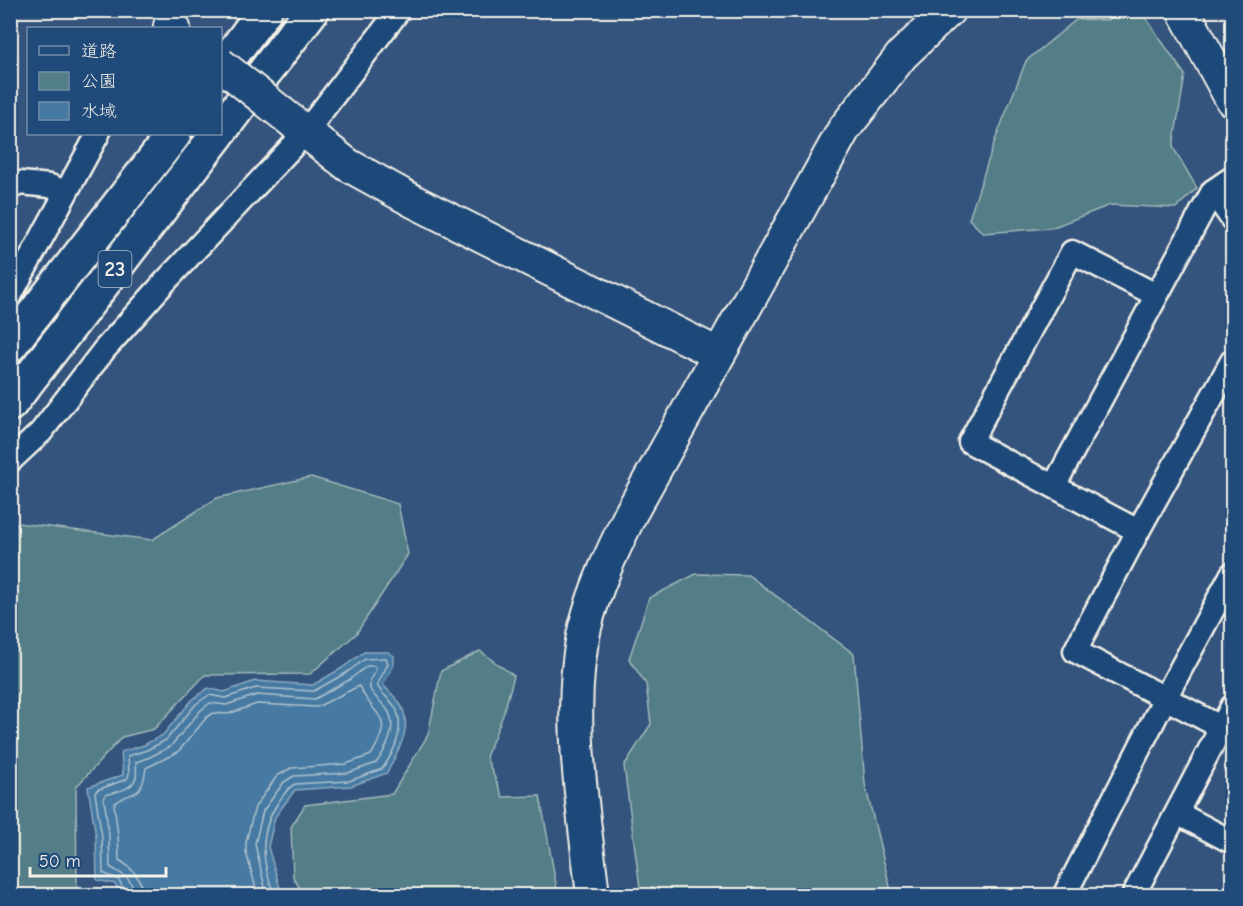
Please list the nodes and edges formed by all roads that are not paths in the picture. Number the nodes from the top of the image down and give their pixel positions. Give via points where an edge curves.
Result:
1 (265, 10) edge
2 (312, 10) edge
3 (399, 10) edge
4 (950, 10) edge
5 (1183, 10) edge
6 (222, 66) edge
7 (222, 68) edge
8 (1233, 100) edge
9 (222, 128) edge
10 (299, 128) junction
11 (97, 135) edge
12 (173, 135) edge
13 (217, 135) edge
14 (1233, 178) edge
15 (10, 188) edge
16 (1213, 191) junction
17 (65, 192) junction
18 (1233, 219) edge
19 (1156, 295) junction
20 (10, 296) edge
21 (10, 345) edge
22 (718, 354) junction
23 (1233, 362) edge
24 (10, 404) edge
25 (10, 461) edge
26 (1054, 486) junction
27 (1138, 531) junction
28 (1233, 574) edge
29 (1165, 698) junction
30 (1233, 707) edge
31 (1227, 730) edge
32 (1177, 813) junction
33 (1233, 842) edge
34 (593, 896) edge
35 (1064, 896) edge
36 (1133, 896) edge

1 - 7 highway
2 - 9 highway, 23
3 - 10 street
4 - 22 street via 902,55 844,129
5 - 8 street
6 - 10 street, bridge
10 - 22 street via 348,165 414,202
10 - 25 street via 104,350 40,432
11 - 17 street
12 - 21 highway, 23
13 - 24 highway, 23
14 - 16 street
15 - 17 street via 20,183
16 - 18 street
16 - 19 street
17 - 20 street
19 - 26 street
19 - 26 street via 1072,252 970,442
22 - 34 street via 631,513 585,628 576,728
23 - 27 street
26 - 27 street
27 - 29 street via 1076,651
28 - 29 street
29 - 31 street
29 - 35 street
30 - 31 street
31 - 32 street
32 - 33 street
32 - 36 street

